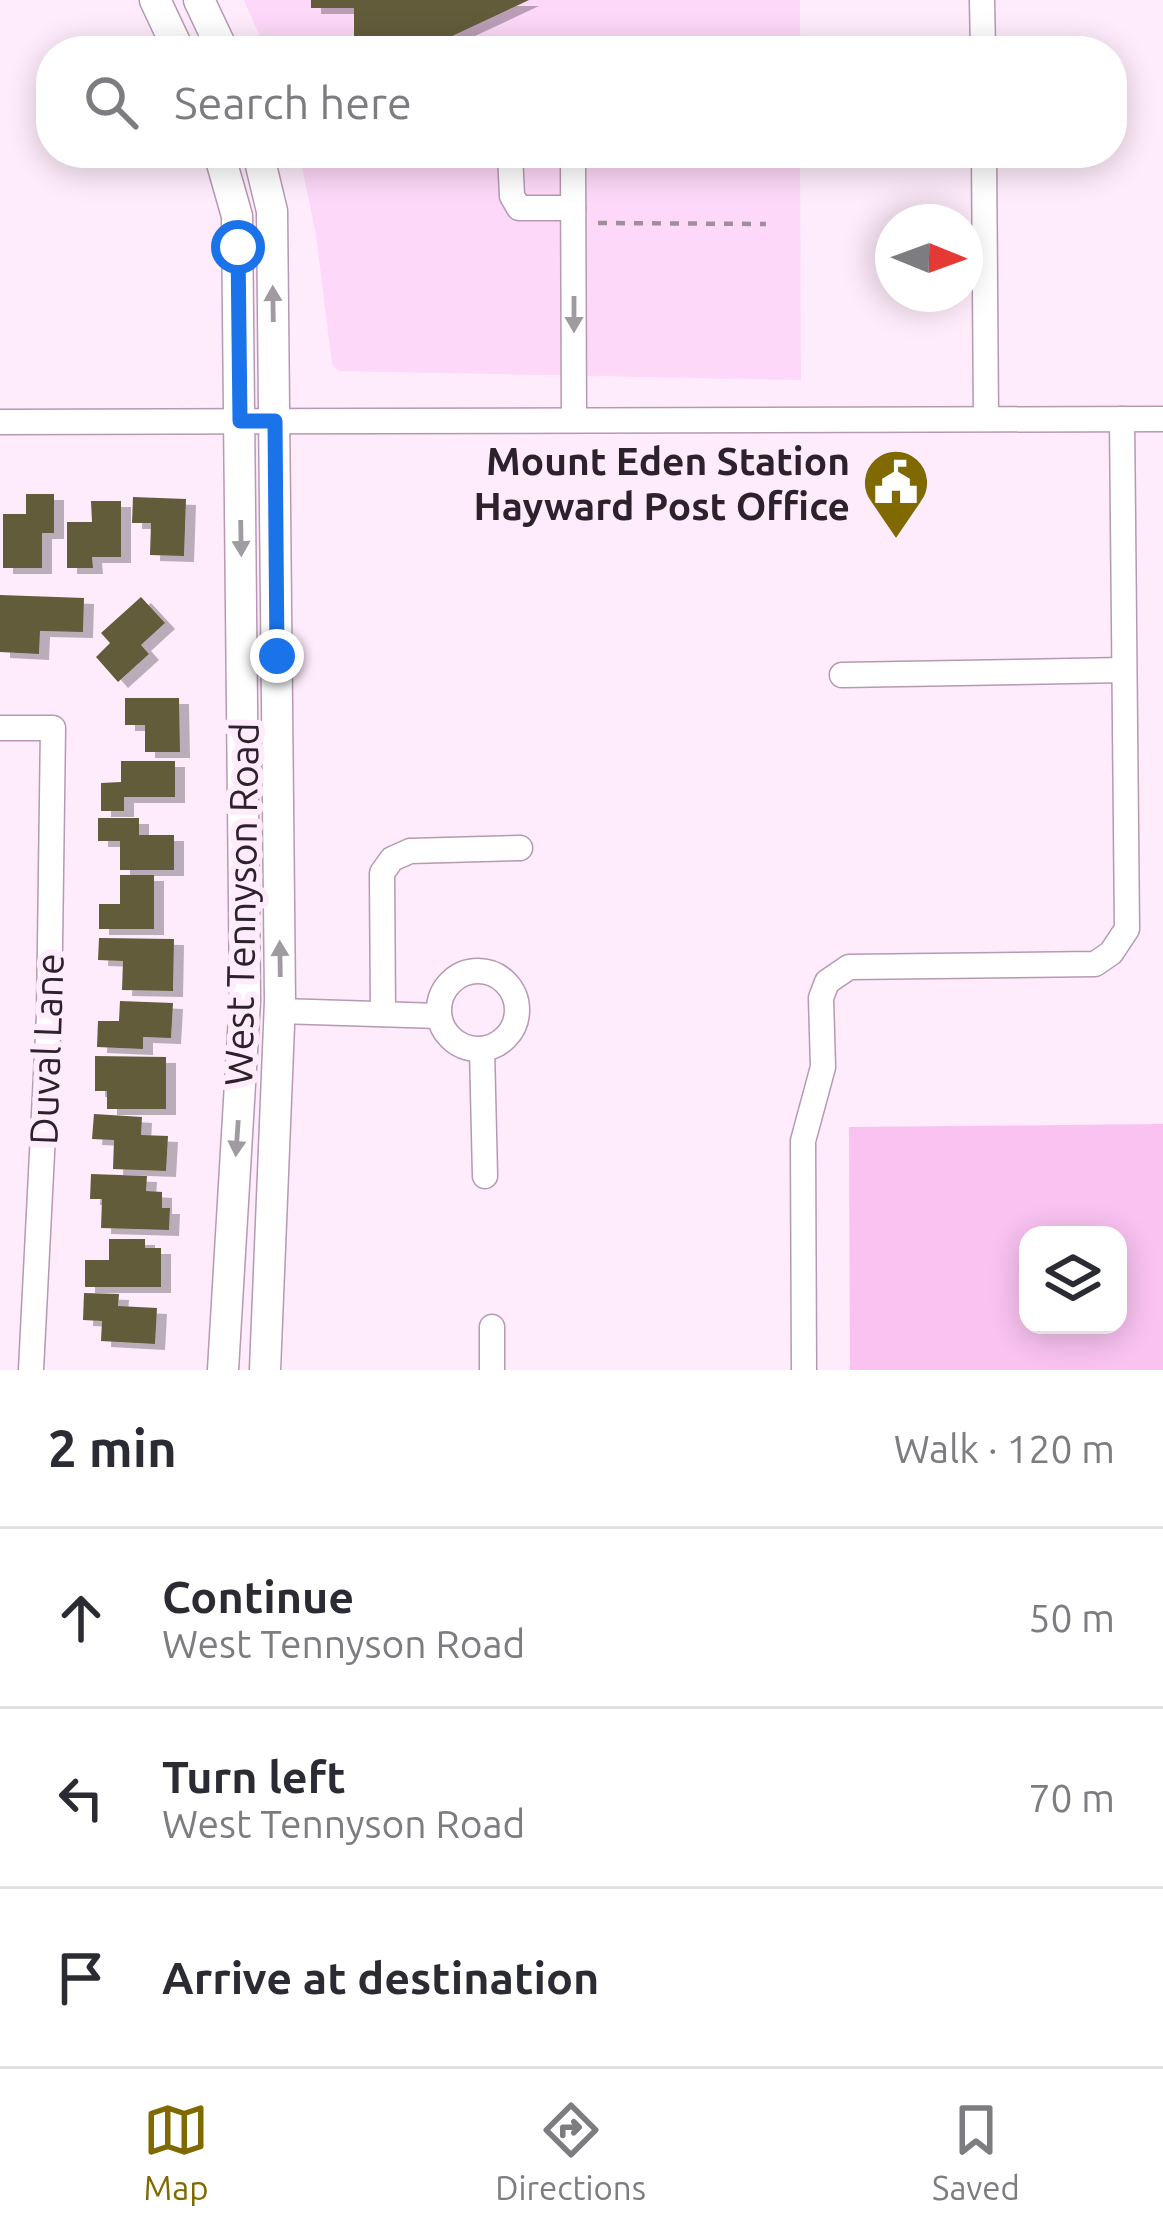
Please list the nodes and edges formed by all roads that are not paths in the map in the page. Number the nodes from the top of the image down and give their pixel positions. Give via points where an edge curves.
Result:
1 (154, 0) edge
2 (199, 0) edge
3 (982, 0) edge
4 (172, 36) edge
5 (216, 36) edge
6 (983, 36) edge
7 (223, 168) edge
8 (262, 168) edge
9 (511, 168) edge
10 (573, 168) edge
11 (984, 168) edge
12 (573, 216) junction
13 (986, 418) junction
14 (574, 419) junction
15 (1121, 419) junction
16 (1163, 419) edge
17 (240, 421) junction
18 (275, 421) junction
19 (0, 422) edge
20 (1124, 670) junction
21 (842, 675) dead end
22 (0, 728) edge
23 (520, 848) dead end
24 (280, 1011) junction
25 (383, 1014) junction
26 (440, 1016) junction
27 (482, 1049) junction
28 (485, 1176) dead end
29 (492, 1327) dead end
30 (32, 1370) edge
31 (223, 1370) edge
32 (265, 1370) edge
33 (492, 1370) edge
34 (804, 1370) edge

1 - 4 main road
2 - 5 main road
3 - 6 street
7 - 17 main road, West Tennyson Road via 237,215
18 -> 8 main road, West Tennyson Road via 272,211
9 - 12 street via 519,208
10 - 12 street
11 - 13 street
12 -> 14 street
13 - 14 street
13 - 15 street
14 - 18 street
15 - 16 street
15 - 20 street
17 - 18 street
17 - 19 street
17 -> 31 main road, West Tennyson Road via 245,1000
24 -> 18 main road, West Tennyson Road
20 - 21 street
20 - 34 street via 1127,929 1112,953 1094,964 849,967 827,982 823,1066 803,1141
22 - 30 street, Duval Lane via 53,728
23 - 25 street via 410,851 392,859 382,873
24 - 25 street
24 - 32 main road, West Tennyson Road
25 - 26 street
26 - 27 street via 454,1041
26 - 27 street via 449,984 463,974 479,971 508,985 517,1016 498,1044
27 - 28 street
29 - 33 street

